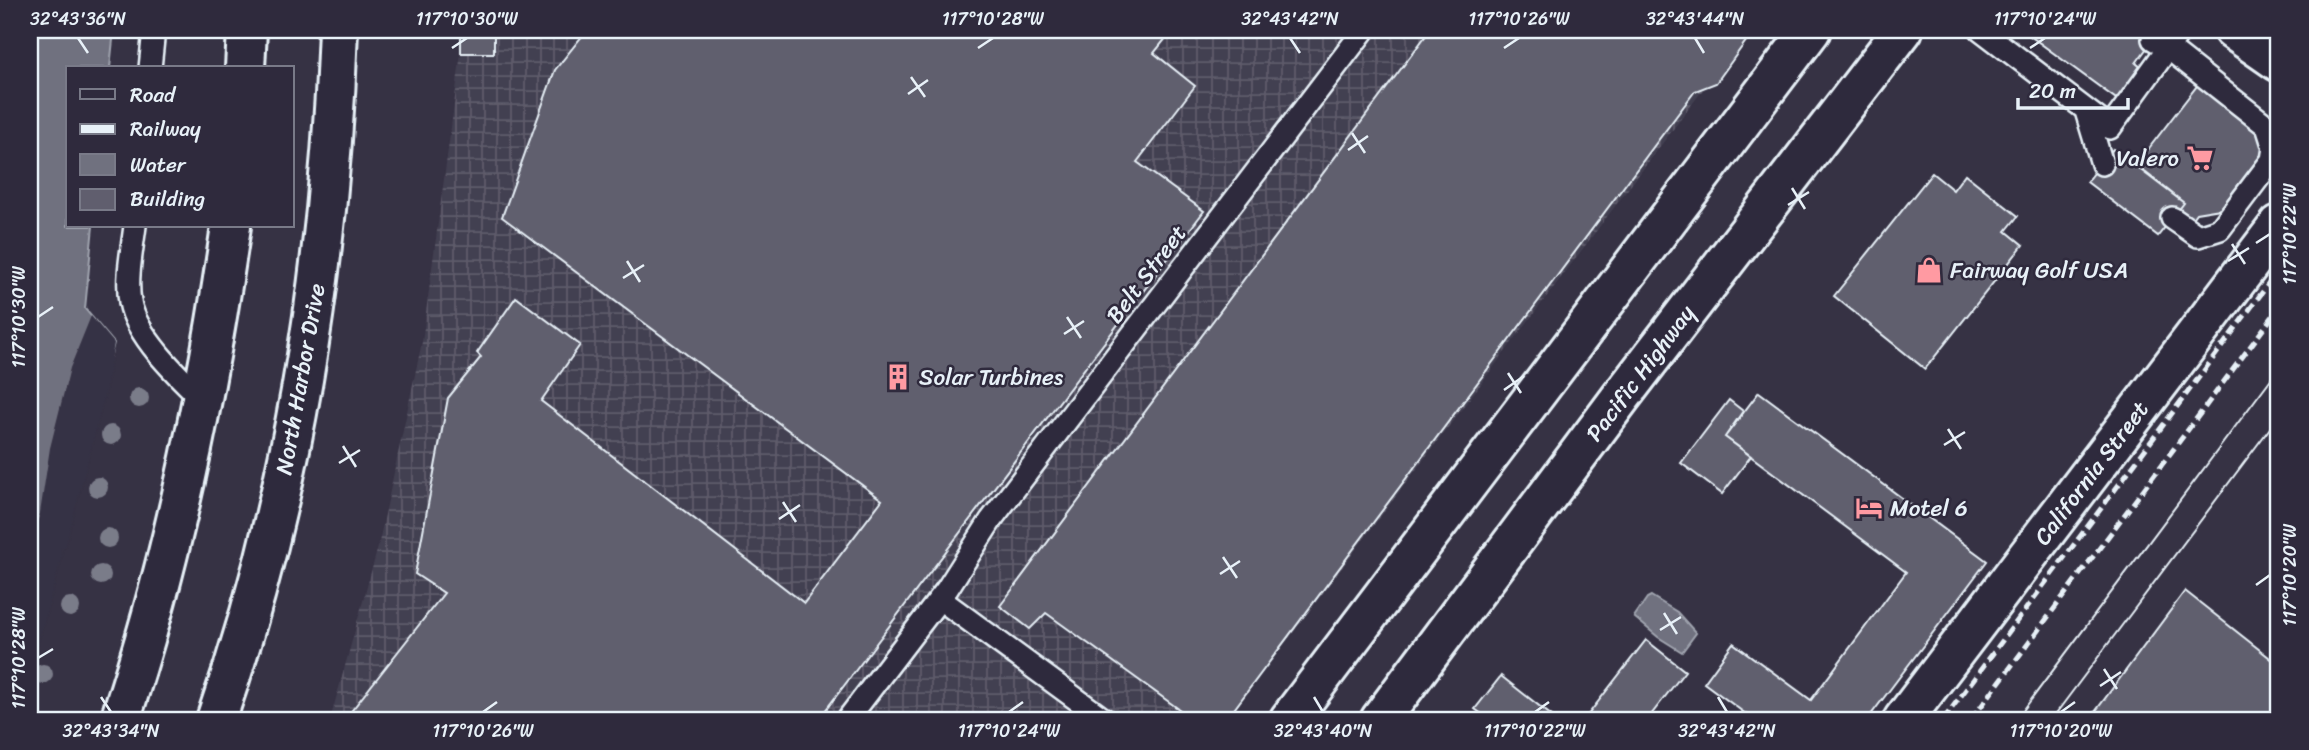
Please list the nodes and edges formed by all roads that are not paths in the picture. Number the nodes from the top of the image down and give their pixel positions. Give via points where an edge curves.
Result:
1 (154, 30) edge
2 (247, 30) edge
3 (338, 30) edge
4 (1364, 30) edge
5 (1811, 30) edge
6 (1903, 30) edge
7 (2181, 30) edge
8 (2232, 30) edge
9 (1986, 31) edge
10 (2160, 43) junction
11 (2279, 62) edge
12 (150, 66) edge
13 (245, 66) edge
14 (2086, 111) junction
15 (2102, 163) dead end
16 (2172, 218) dead end
17 (2279, 225) edge
18 (135, 228) edge
19 (231, 228) edge
20 (201, 398) junction
21 (940, 598) junction
22 (120, 720) edge
23 (216, 720) edge
24 (848, 720) edge
25 (1105, 720) edge
26 (1289, 720) edge
27 (1380, 720) edge
28 (1903, 720) edge

1 - 12 lane
2 - 13 main road
3 - 23 main road, North Harbor Drive via 322,244 305,364 280,496
4 - 21 lane, Belt Street via 991,520
5 - 26 main road
6 - 27 main road, Pacific Highway
7 - 10 lane
8 - 11 main road
9 - 14 lane
10 - 14 lane via 2110,128
10 - 16 lane via 2267,126 2274,148 2272,160 2220,229 2198,236
14 - 15 lane
17 - 28 main road, California Street
18 - 20 lane via 129,286 135,318 162,360
19 - 20 main road
20 - 22 main road via 173,538
21 - 24 lane, Belt Street
21 - 25 lane

